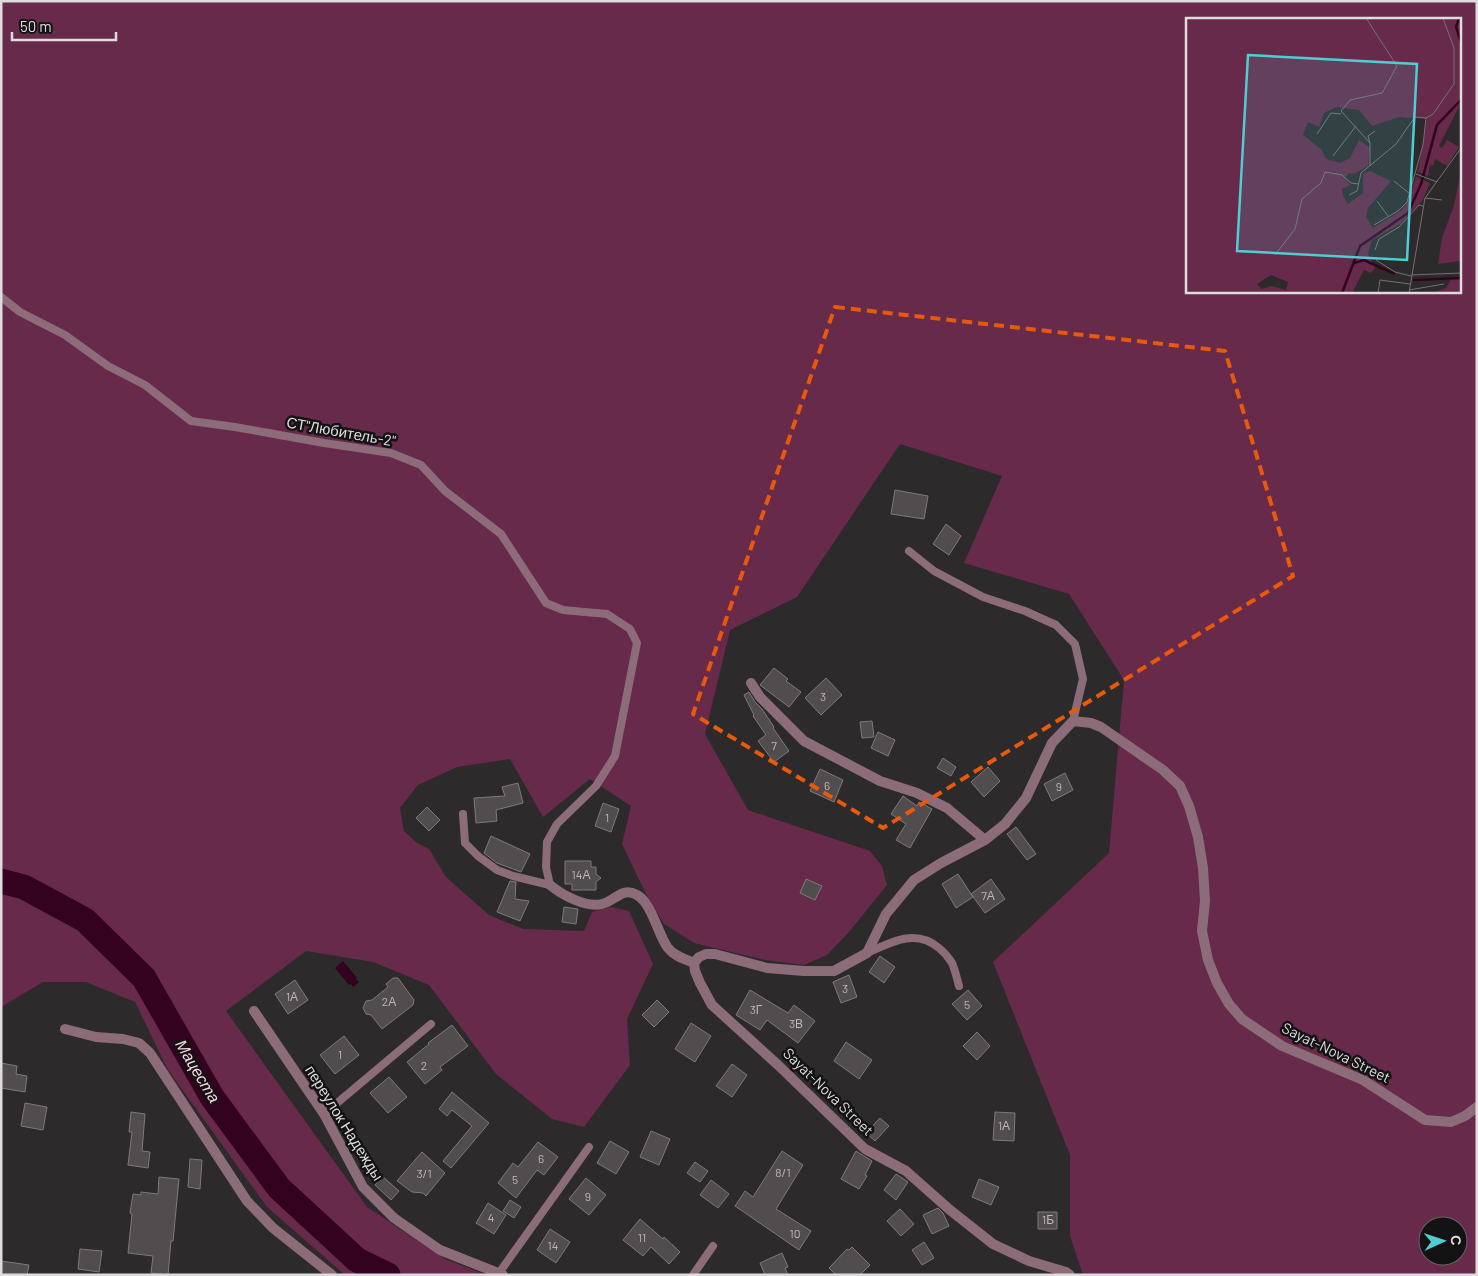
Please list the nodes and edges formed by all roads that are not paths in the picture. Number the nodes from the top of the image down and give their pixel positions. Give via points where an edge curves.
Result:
1 (1, 297) edge
2 (909, 551) dead end
3 (751, 683) dead end
4 (1073, 721) junction
5 (463, 814) dead end
6 (985, 840) junction
7 (550, 885) junction
8 (867, 953) junction
9 (694, 963) junction
10 (959, 986) dead end
11 (254, 1011) dead end
12 (430, 1024) dead end
13 (65, 1029) dead end
14 (1477, 1107) edge
15 (324, 1114) junction
16 (589, 1148) dead end
17 (713, 1246) dead end
18 (501, 1274) edge
19 (332, 1275) edge
20 (692, 1275) edge
21 (1070, 1275) edge

1 - 7 lane, СТ"Любитель-2" via 20,312 65,335 108,366 145,385 190,421 391,453 421,465 445,491 501,534 546,603 563,610 607,614 630,628 637,643 615,756 596,786 557,824 548,842 546,867
2 - 4 lane via 934,571 983,597 1024,610 1056,625 1075,644 1083,679
3 - 6 street via 760,698 804,741 880,781 918,793 947,808
4 - 6 street via 1052,743 1026,798 1005,824
4 - 14 street, Sayat-Nova Street via 1101,727 1163,770 1180,786 1198,837 1203,868 1202,932 1208,960 1229,1004 1242,1019 1282,1046 1363,1080 1425,1120 1451,1122
5 - 7 lane via 465,843 478,856 497,870
6 - 8 street via 914,880 886,914
7 - 9 street via 560,893 590,905 603,904 623,892 639,895 667,947
8 - 9 street via 834,971 767,968 715,954 699,957
8 - 10 lane via 893,941 918,937 933,942 952,962
9 - 21 street, Sayat-Nova Street via 712,1005 865,1149 906,1171 993,1244
11 - 15 street, переулок Надежды
12 - 15 lane
13 - 19 street via 139,1043 150,1053 248,1201 273,1228
15 - 18 street, переулок Надежды via 363,1187 394,1218 440,1250
16 - 18 lane
17 - 20 lane

